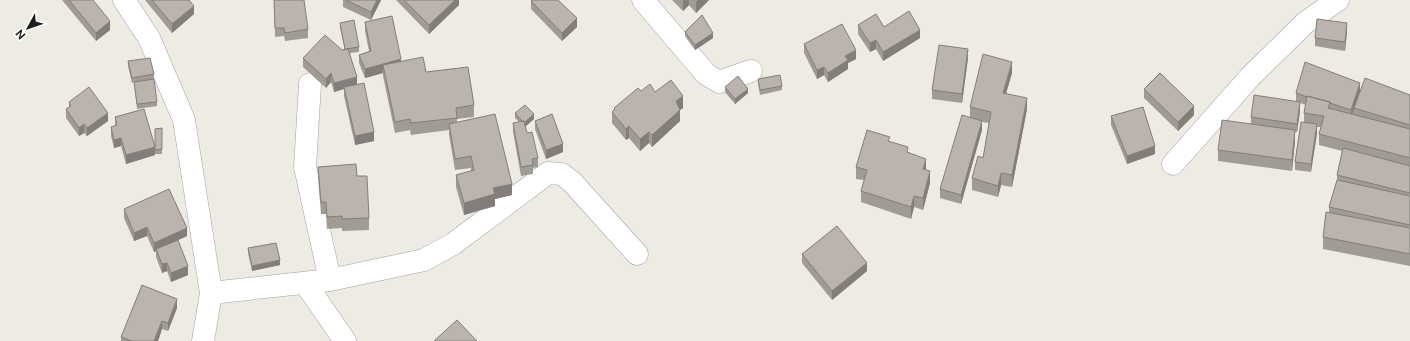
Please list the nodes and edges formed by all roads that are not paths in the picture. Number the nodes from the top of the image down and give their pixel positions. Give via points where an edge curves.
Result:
1 (124, 0) edge
2 (643, 0) edge
3 (1338, 0) edge
4 (751, 71) dead end
5 (310, 84) dead end
6 (1173, 164) dead end
7 (637, 254) dead end
8 (330, 280) junction
9 (304, 283) junction
10 (211, 293) junction
11 (203, 341) edge
12 (345, 341) edge

1 - 10 street via 150,38 184,120
2 - 4 street via 706,74 719,82
3 - 6 street via 1306,22 1250,76
5 - 8 street via 305,167
7 - 8 street via 572,182 562,174 548,172 453,244 424,260
8 - 9 street
9 - 10 street
9 - 12 street
10 - 11 street

